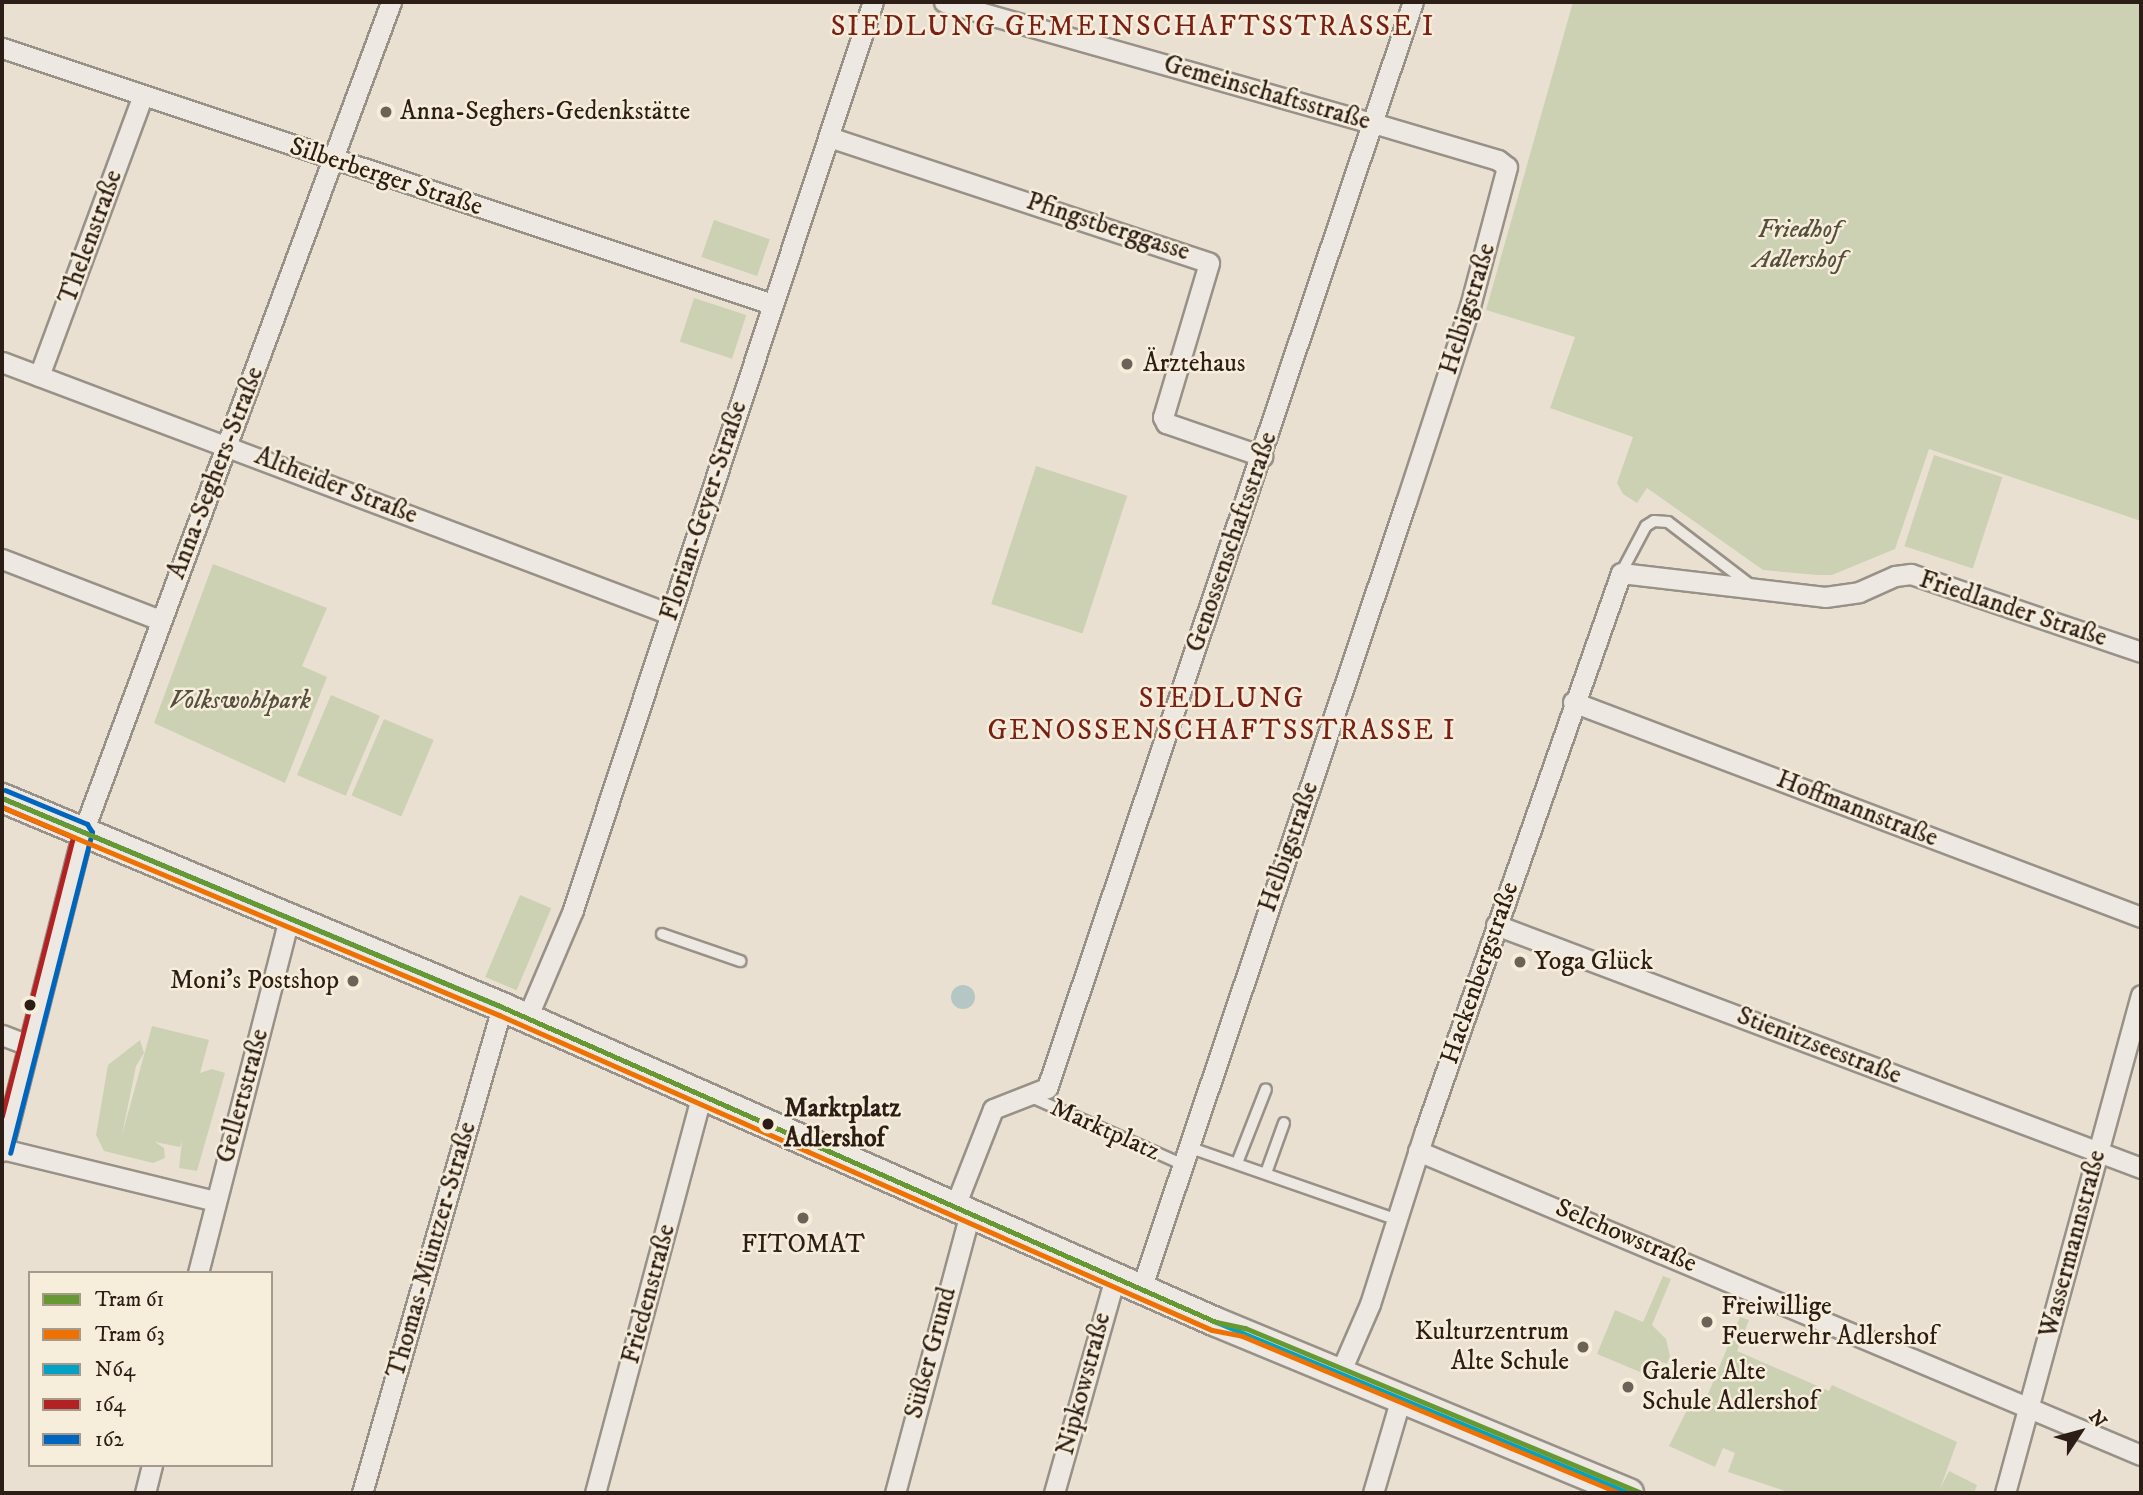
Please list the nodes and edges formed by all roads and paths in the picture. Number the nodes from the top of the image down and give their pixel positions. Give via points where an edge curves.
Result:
1 (391, 2) edge
2 (873, 2) edge
3 (944, 2) edge
4 (1413, 2) edge
5 (2, 48) edge
6 (142, 97) junction
7 (1373, 123) junction
8 (829, 136) junction
9 (335, 160) junction
10 (1507, 167) joint
11 (772, 304) junction
12 (2, 362) edge
13 (39, 376) junction
14 (227, 444) junction
15 (1262, 456) junction
16 (2, 559) edge
17 (1621, 573) junction
18 (1761, 593) junction
19 (670, 614) junction
20 (160, 620) junction
21 (2141, 652) edge
22 (1573, 702) junction
23 (2, 797) edge
24 (83, 832) junction
25 (2141, 917) edge
26 (289, 919) junction
27 (1496, 925) junction
28 (662, 934) dead end
29 (740, 961) dead end
30 (2141, 995) edge
31 (514, 1012) junction
32 (2, 1035) edge
33 (28, 1045) junction
34 (1266, 1089) dead end
35 (702, 1095) junction
36 (1028, 1096) junction
37 (1284, 1123) dead end
38 (2, 1150) edge
39 (1419, 1150) junction
40 (2099, 1152) junction
41 (1185, 1155) junction
42 (1237, 1163) junction
43 (2141, 1168) edge
44 (1266, 1173) junction
45 (215, 1201) junction
46 (962, 1209) junction
47 (1395, 1219) junction
48 (198, 1271) edge
49 (1116, 1274) junction
50 (1142, 1286) junction
51 (1340, 1373) junction
52 (1401, 1398) junction
53 (2028, 1408) junction
54 (2141, 1455) edge
55 (152, 1467) edge
56 (145, 1493) edge
57 (362, 1493) edge
58 (595, 1493) edge
59 (895, 1493) edge
60 (1054, 1493) edge
61 (1373, 1493) edge
62 (1629, 1493) edge
63 (2005, 1493) edge

1 - 9 street, Anna-Seghers-Straße
2 - 8 street, Florian-Geyer-Straße
3 - 7 street, Gemeinschaftsstraße
4 - 7 street, Genossenschaftsstraße
5 - 6 street, Silberberger Straße
6 - 9 street, Silberberger Straße
6 - 13 street, Thelenstraße
7 - 10 street, Gemeinschaftsstraße
7 - 15 street, Genossenschaftsstraße
8 - 11 street, Florian-Geyer-Straße
8 - 15 street, Pfingstberggasse via 1209,263 1163,417 1166,423
9 - 11 street, Silberberger Straße
9 - 14 street, Anna-Seghers-Straße
10 - 41 street, Helbigstraße via 1470,306
11 - 19 street, Florian-Geyer-Straße
12 - 13 street, Altheider Straße
13 - 14 street, Altheider Straße
14 - 19 street, Altheider Straße
14 - 20 street, Anna-Seghers-Straße
15 - 36 street, Genossenschaftsstraße via 1047,1088
16 - 20 street
17 - 18 street, Friedlander Straße
17 - 18 lane via 1646,526 1668,522
17 - 22 street, Hackenbergstraße
18 - 21 street, Friedlander Straße via 1842,597 1911,574
19 - 31 street, Florian-Geyer-Straße via 573,910
20 - 24 street, Anna-Seghers-Straße
22 - 25 street, Hoffmannstraße
22 - 27 street, Hackenbergstraße
23 - 24 street
24 - 26 street
24 - 33 street, Anna-Seghers-Straße
26 - 31 street
26 - 45 street, Gellertstraße
27 - 39 street, Hackenbergstraße
27 - 40 street, Stienitzseestraße
28 - 29 lane
30 - 40 street, Wassermannstraße
31 - 35 street
31 - 57 street, Thomas-Müntzer-Straße
32 - 33 street
33 - 38 street, Anna-Seghers-Straße
34 - 42 lane
35 - 46 street
35 - 58 street, Friedenstraße
36 - 41 lane, Marktplatz
36 - 46 street, Genossenschaftsstraße via 993,1110
37 - 44 lane
38 - 45 street
39 - 47 street, Hackenbergstraße
39 - 53 street, Selchowstraße
40 - 43 street, Stienitzseestraße
40 - 53 street, Wassermannstraße
41 - 42 lane, Marktplatz
41 - 50 street, Helbigstraße
42 - 44 lane, Marktplatz
44 - 47 lane, Marktplatz
45 - 48 street, Gellertstraße
46 - 49 street
46 - 59 street, Süßer Grund
47 - 51 street, Hackenbergstraße via 1370,1304
49 - 50 street
49 - 60 street, Nipkowstraße
50 - 51 street
51 - 52 street
52 - 61 street
52 - 62 street
53 - 54 street, Selchowstraße
53 - 63 street, Wassermannstraße
55 - 56 street

